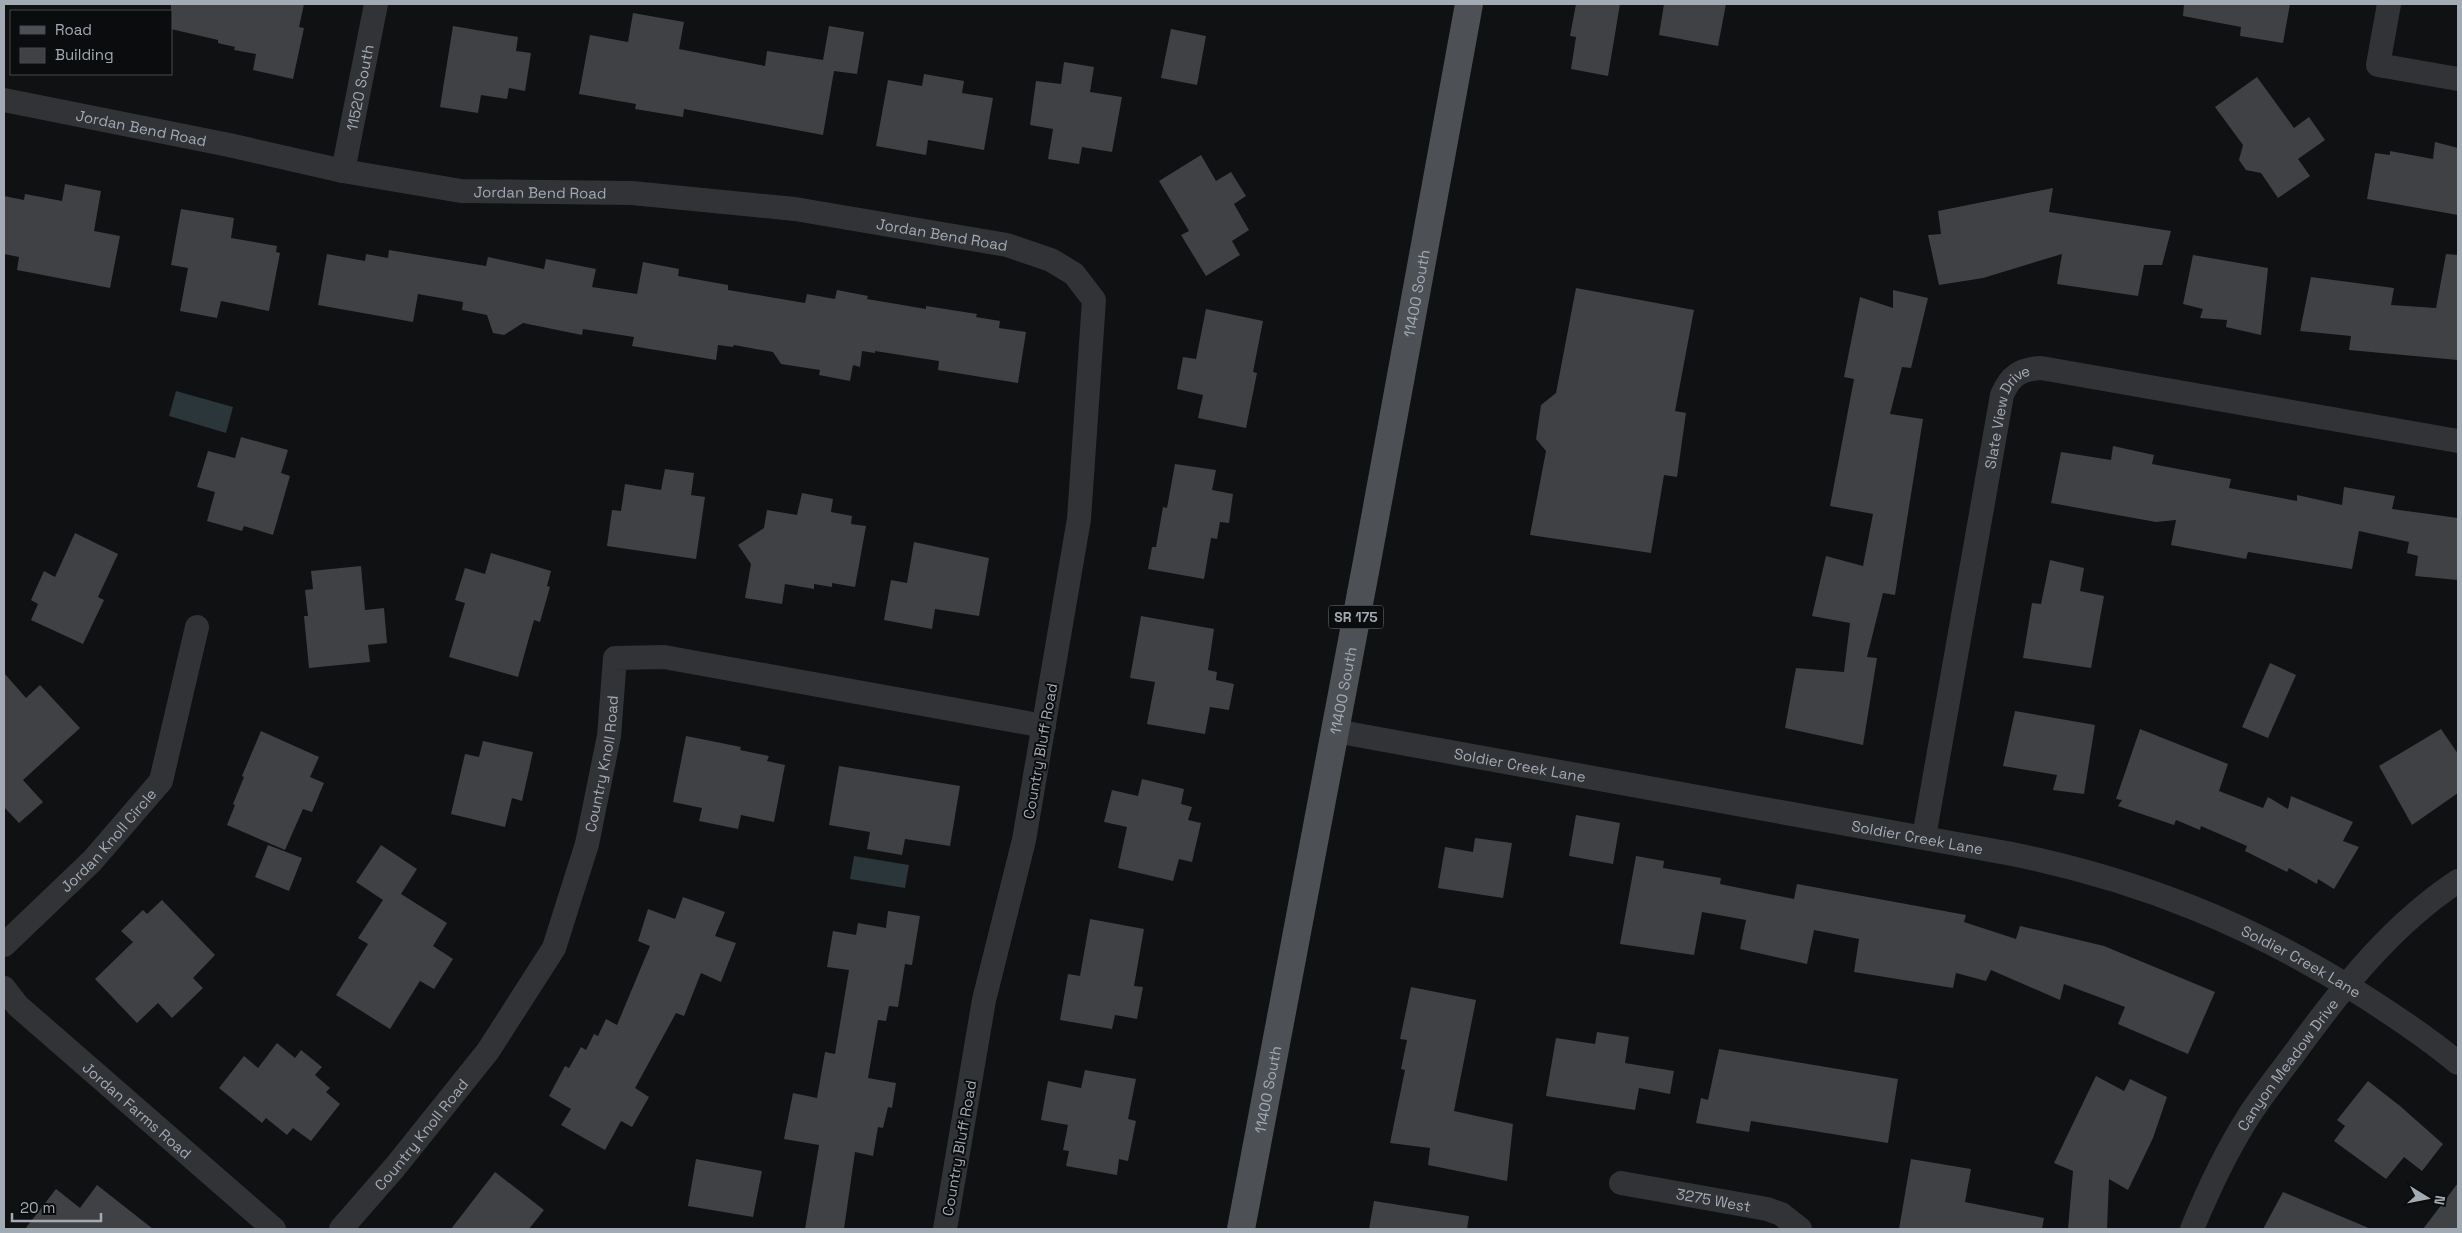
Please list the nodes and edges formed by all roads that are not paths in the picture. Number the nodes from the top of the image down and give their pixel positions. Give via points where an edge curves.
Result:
1 (376, 4) edge
2 (1469, 4) edge
3 (2389, 4) edge
4 (2458, 79) edge
5 (4, 100) edge
6 (343, 170) junction
7 (1074, 274) joint
8 (2458, 441) edge
9 (197, 627) dead end
10 (1044, 726) junction
11 (1335, 730) junction
12 (1924, 838) junction
13 (2458, 881) edge
14 (4, 945) edge
15 (2345, 984) junction
16 (4, 988) edge
17 (2458, 1063) edge
18 (1621, 1183) dead end
19 (274, 1229) edge
20 (341, 1229) edge
21 (945, 1229) edge
22 (1241, 1229) edge
23 (1800, 1229) edge
24 (2192, 1229) edge

1 - 6 street, 11520 South
2 - 11 main road, 11400 South / SR 175
3 - 4 street via 2378,65
5 - 6 street, Jordan Bend Road
6 - 7 street, Jordan Bend Road via 461,191 632,193 795,209 1007,245 1051,260
7 - 10 street, Country Bluff Road via 1094,300 1079,519
8 - 12 street, Slate View Drive via 2040,368 2016,374 2002,395
9 - 14 street, Jordan Knoll Circle via 160,781 92,861
10 - 20 street, Country Knoll Road via 664,657 615,658 609,736 587,844 554,948 488,1051
10 - 21 street, Country Bluff Road via 1024,840 984,1000
11 - 12 street, Soldier Creek Lane
11 - 22 main road, 11400 South / SR 175
12 - 15 street, Soldier Creek Lane via 2062,864 2158,893 2252,932
13 - 15 street, Canyon Meadow Drive via 2409,917
15 - 17 street, Soldier Creek Lane
15 - 24 street, Canyon Meadow Drive via 2250,1114
16 - 19 street, Jordan Farms Road via 18,1006
18 - 23 street, 3275 West via 1768,1209 1781,1214

